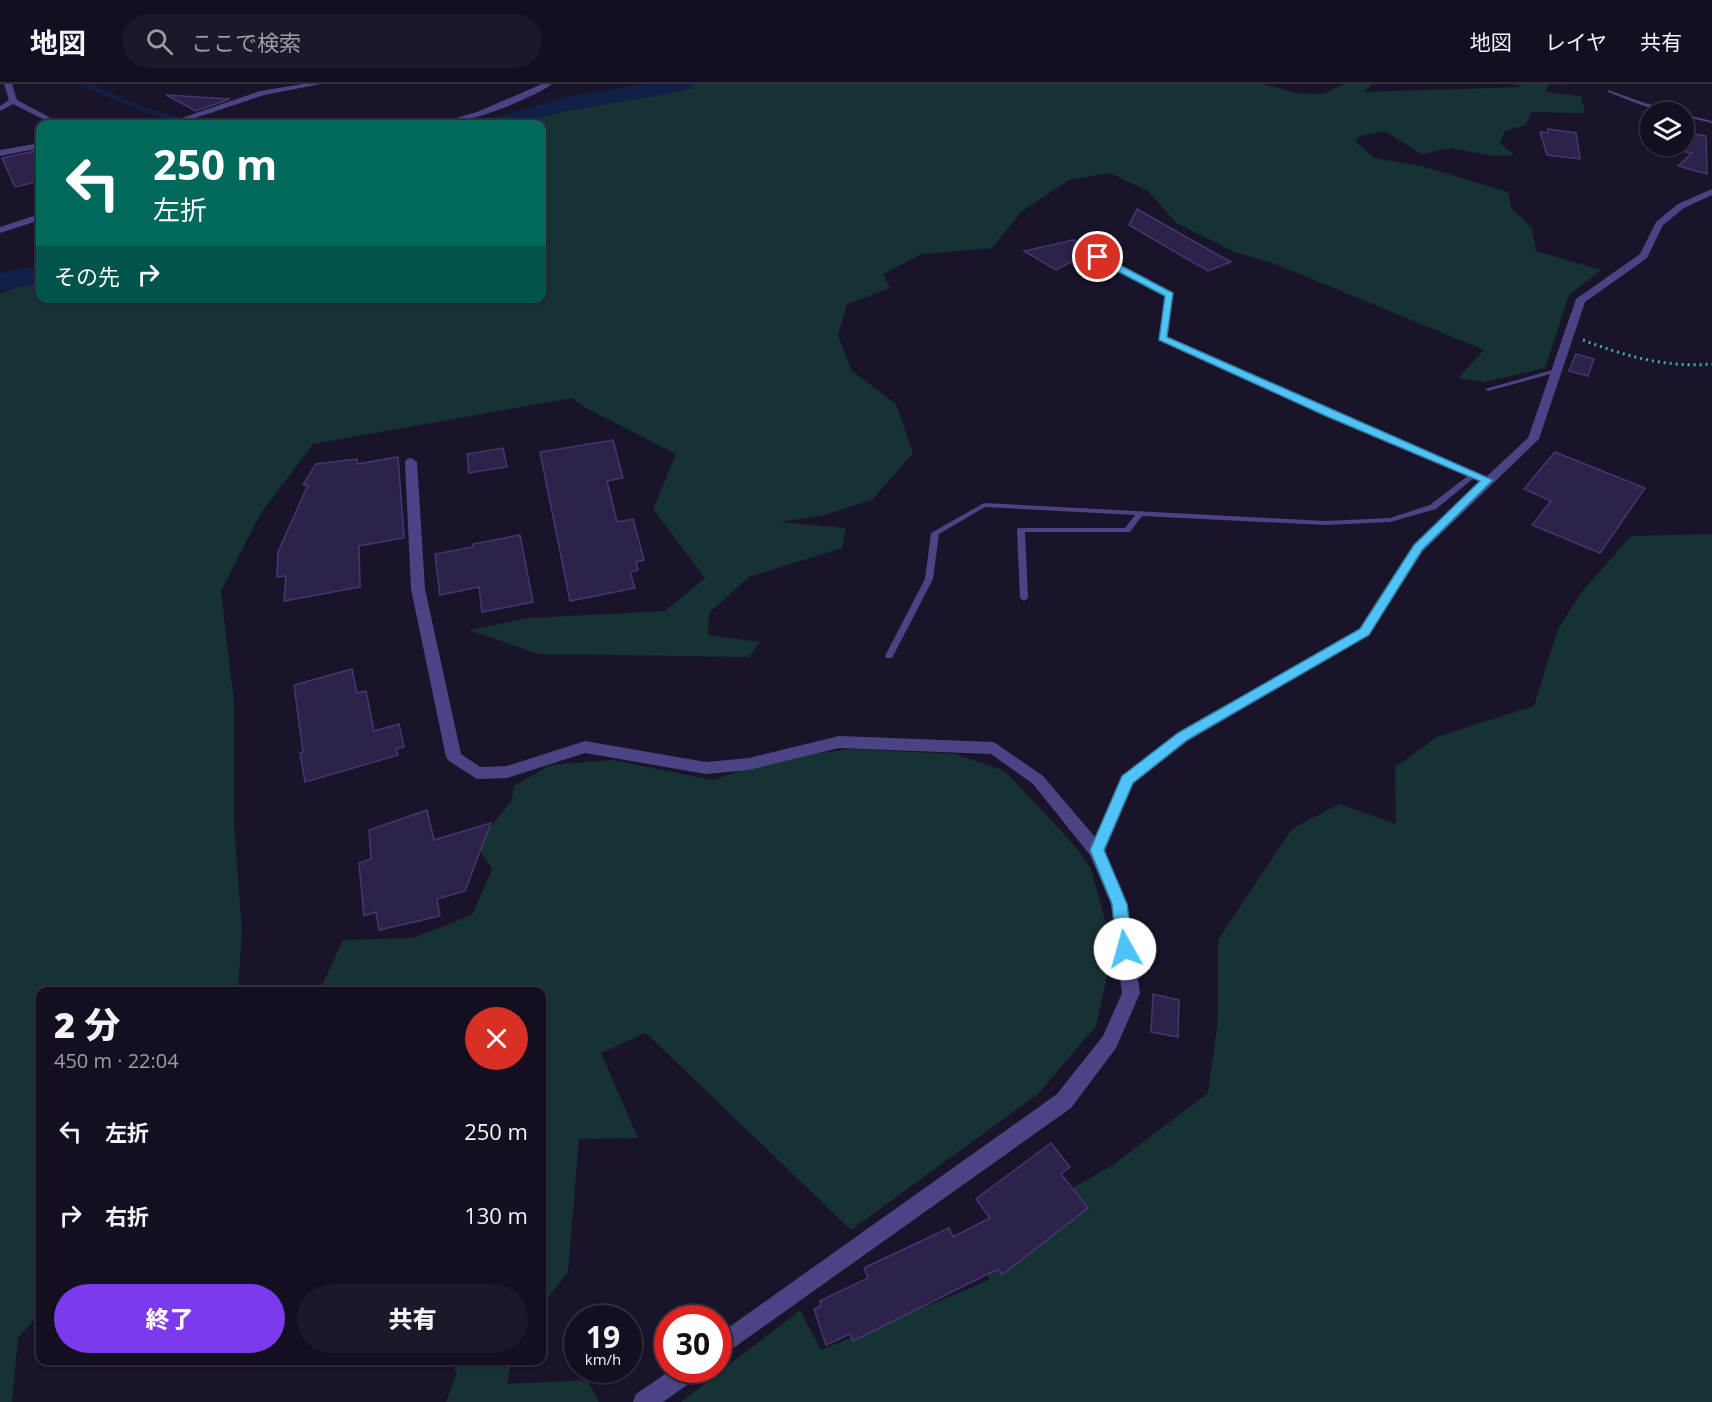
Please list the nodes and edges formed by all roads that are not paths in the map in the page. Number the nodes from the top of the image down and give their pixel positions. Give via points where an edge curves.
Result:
1 (8, 84) edge
2 (317, 84) edge
3 (548, 84) edge
4 (1610, 91) dead end
5 (13, 101) junction
6 (1640, 103) edge
7 (0, 109) edge
8 (1694, 118) edge
9 (50, 120) edge
10 (180, 120) edge
11 (455, 120) edge
12 (1712, 122) edge
13 (36, 147) edge
14 (0, 153) edge
15 (1712, 192) edge
16 (36, 218) edge
17 (0, 230) edge
18 (1098, 257) dead end
19 (1556, 371) junction
20 (1488, 389) dead end
21 (411, 462) dead end
22 (1473, 475) junction
23 (1487, 480) junction
24 (1139, 515) junction
25 (1024, 598) dead end
26 (889, 656) dead end
27 (1097, 850) junction
28 (732, 1338) edge
29 (671, 1383) edge
30 (644, 1402) edge

1 - 5 street
2 - 10 street via 263,93
3 - 11 street via 480,114
4 - 6 lane
5 - 7 street
5 - 9 street
8 - 12 lane
13 - 14 street
15 - 19 street via 1681,206 1659,224 1644,256 1580,301
16 - 17 street
18 - 22 lane via 1169,295 1162,338
19 - 20 lane
19 - 23 street via 1533,439
21 - 27 street via 418,589 454,757 477,773 507,772 585,747 706,768 749,764 839,742 994,748 1038,780
22 - 23 lane
22 - 24 lane via 1433,507 1390,520 1325,523
23 - 27 street via 1418,548 1364,632 1183,737 1127,780
24 - 25 lane via 1127,530 1021,530
24 - 26 lane via 984,506 935,533 929,579
27 - 28 street via 1119,904 1131,993 1110,1042 1064,1101
29 - 30 street

